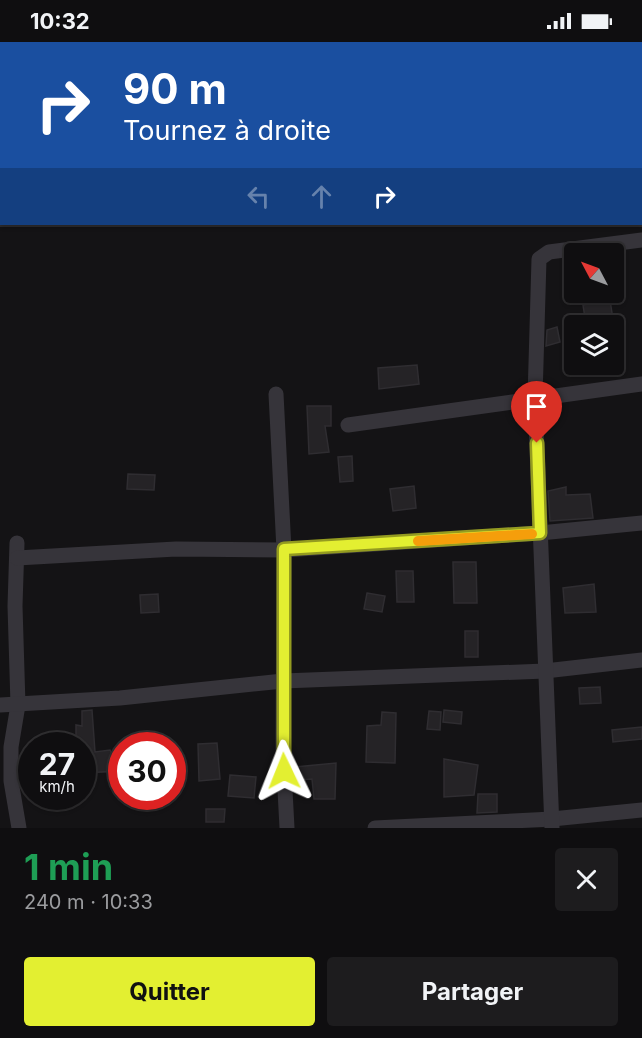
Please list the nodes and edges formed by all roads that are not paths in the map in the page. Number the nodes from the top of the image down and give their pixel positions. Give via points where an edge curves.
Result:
1 (642, 240) edge
2 (642, 384) edge
3 (276, 394) dead end
4 (535, 398) junction
5 (348, 425) dead end
6 (642, 523) edge
7 (540, 533) junction
8 (284, 549) junction
9 (642, 660) edge
10 (545, 671) junction
11 (284, 681) junction
12 (0, 705) edge
13 (18, 705) junction
14 (642, 810) edge
15 (552, 824) edge
16 (19, 828) edge
17 (287, 828) edge
18 (375, 828) edge

1 - 4 street via 549,252 539,259
2 - 4 street
3 - 8 street
4 - 5 street
4 - 7 street
6 - 7 street
7 - 8 street
7 - 10 street
8 - 11 street
8 - 13 street via 17,550
9 - 10 street
10 - 11 street
10 - 15 street
11 - 13 street
11 - 17 street
12 - 13 street
13 - 16 street via 11,747 11,781
14 - 15 street
15 - 18 street

